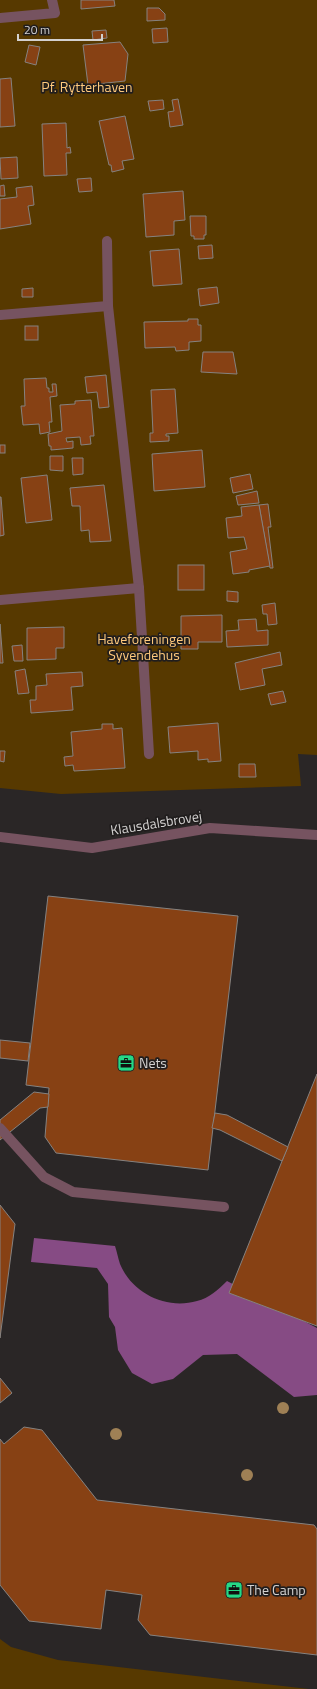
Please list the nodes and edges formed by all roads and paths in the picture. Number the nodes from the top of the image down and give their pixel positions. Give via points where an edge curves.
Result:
1 (52, 0) edge
2 (0, 18) edge
3 (106, 241) dead end
4 (108, 306) junction
5 (0, 315) edge
6 (139, 588) junction
7 (0, 600) edge
8 (149, 754) dead end
9 (317, 835) edge
10 (0, 837) edge
11 (0, 1128) edge
12 (224, 1207) dead end

1 - 2 street via 55,13
3 - 4 street
4 - 5 street
4 - 6 street
6 - 7 street
6 - 8 street
9 - 10 street, Klausdalsbrovej via 210,828 92,848
11 - 12 street via 44,1177 73,1192

